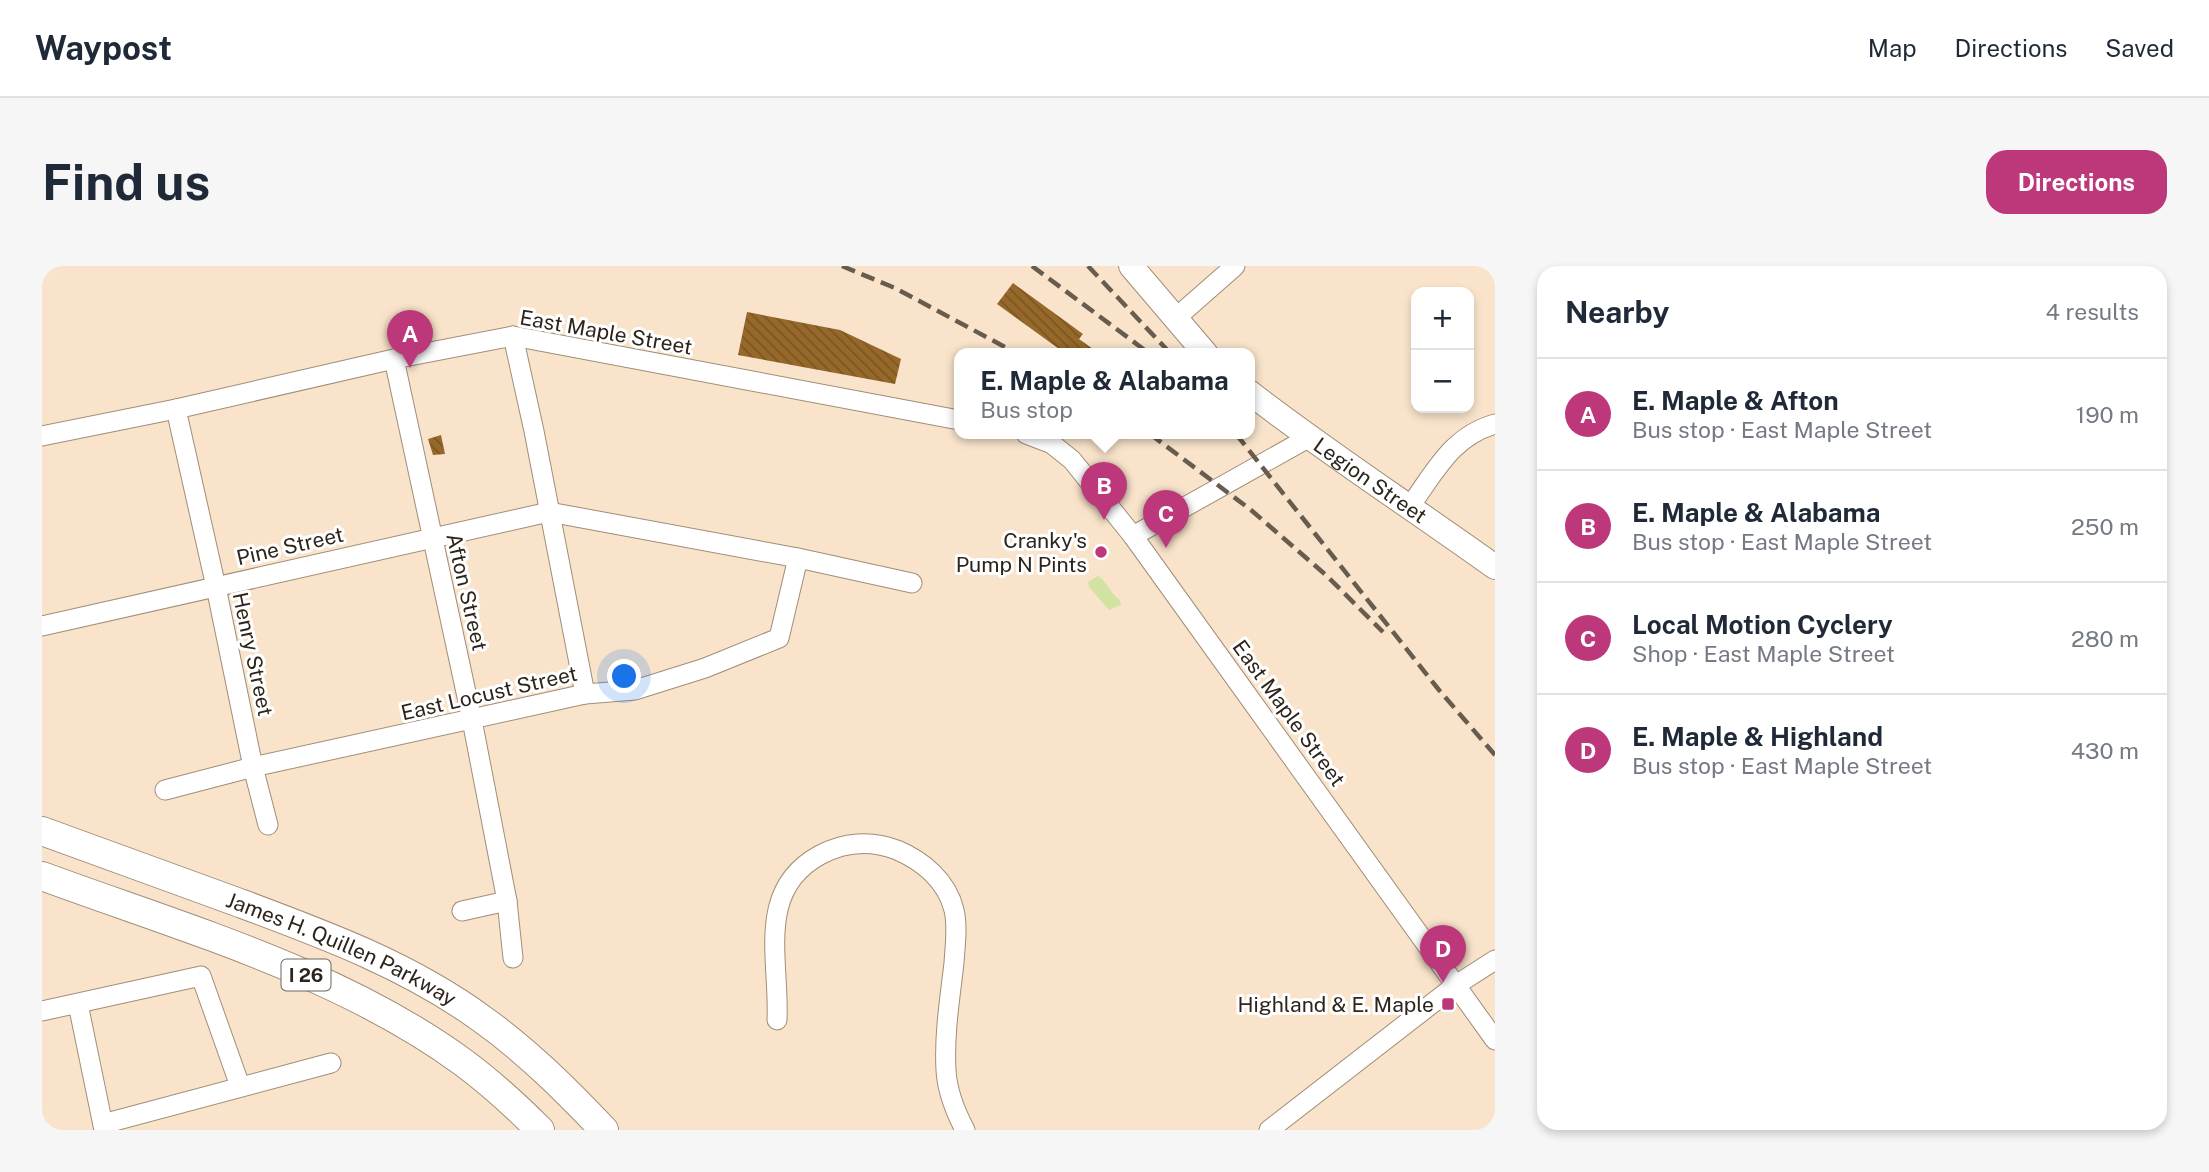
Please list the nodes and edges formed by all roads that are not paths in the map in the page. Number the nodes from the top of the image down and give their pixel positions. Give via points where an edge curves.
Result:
1 (1131, 266) edge
2 (1235, 266) edge
3 (1177, 317) junction
4 (513, 336) junction
5 (1201, 348) edge
6 (394, 359) junction
7 (1255, 397) edge
8 (176, 410) junction
9 (954, 418) edge
10 (1495, 424) edge
11 (42, 436) edge
12 (1308, 438) junction
13 (1039, 439) edge
14 (1410, 506) junction
15 (550, 512) junction
16 (1133, 536) junction
17 (431, 537) junction
18 (797, 558) junction
19 (1495, 567) edge
20 (912, 583) dead end
21 (216, 587) junction
22 (42, 626) edge
23 (585, 694) junction
24 (472, 720) junction
25 (253, 767) junction
26 (165, 790) dead end
27 (268, 825) dead end
28 (42, 831) edge
29 (42, 876) edge
30 (507, 901) junction
31 (462, 911) dead end
32 (513, 958) dead end
33 (1495, 960) edge
34 (1456, 985) junction
35 (78, 1004) junction
36 (42, 1011) edge
37 (776, 1020) dead end
38 (1495, 1040) edge
39 (331, 1063) dead end
40 (240, 1086) junction
41 (103, 1127) edge
42 (540, 1130) edge
43 (604, 1130) edge
44 (965, 1130) edge
45 (1269, 1130) edge

1 - 3 main road
2 - 3 street
3 - 5 main road
4 - 6 street, East Maple Street
4 - 9 street, East Maple Street
4 - 15 street
6 - 8 street, East Maple Street
6 - 17 street, Afton Street
7 - 12 main road, Legion Street
8 - 11 street, East Maple Street
8 - 21 street, Henry Street
10 - 14 street via 1463,438
12 - 14 main road, Legion Street
12 - 16 street
13 - 16 street, East Maple Street via 1072,460
14 - 19 main road, Legion Street
15 - 17 street, Pine Street
15 - 18 street
15 - 23 street
16 - 34 street, East Maple Street
17 - 21 street, Pine Street
17 - 24 street, Afton Street
18 - 20 street
18 - 23 street, East Locust Street via 779,638 635,690
21 - 22 street, Pine Street
21 - 25 street, Henry Street
23 - 24 street, East Locust Street
24 - 25 street, East Locust Street
24 - 30 street, Afton Street
25 - 26 street, East Locust Street
25 - 27 street, Henry Street
28 - 43 highway, James H. Quillen Parkway / I 26 via 379,958 483,1019 558,1082
29 - 42 highway, James H. Quillen Parkway / I 26 via 234,946 371,1005 465,1063
30 - 31 street
30 - 32 street, Afton Street
33 - 34 street
34 - 38 street, East Maple Street
34 - 45 street
35 - 36 street
35 - 40 street via 201,976
35 - 41 street
37 - 44 street via 775,920 793,878 813,858 847,844 889,847 909,855 938,878 954,909 946,1071
39 - 40 street
40 - 41 street

